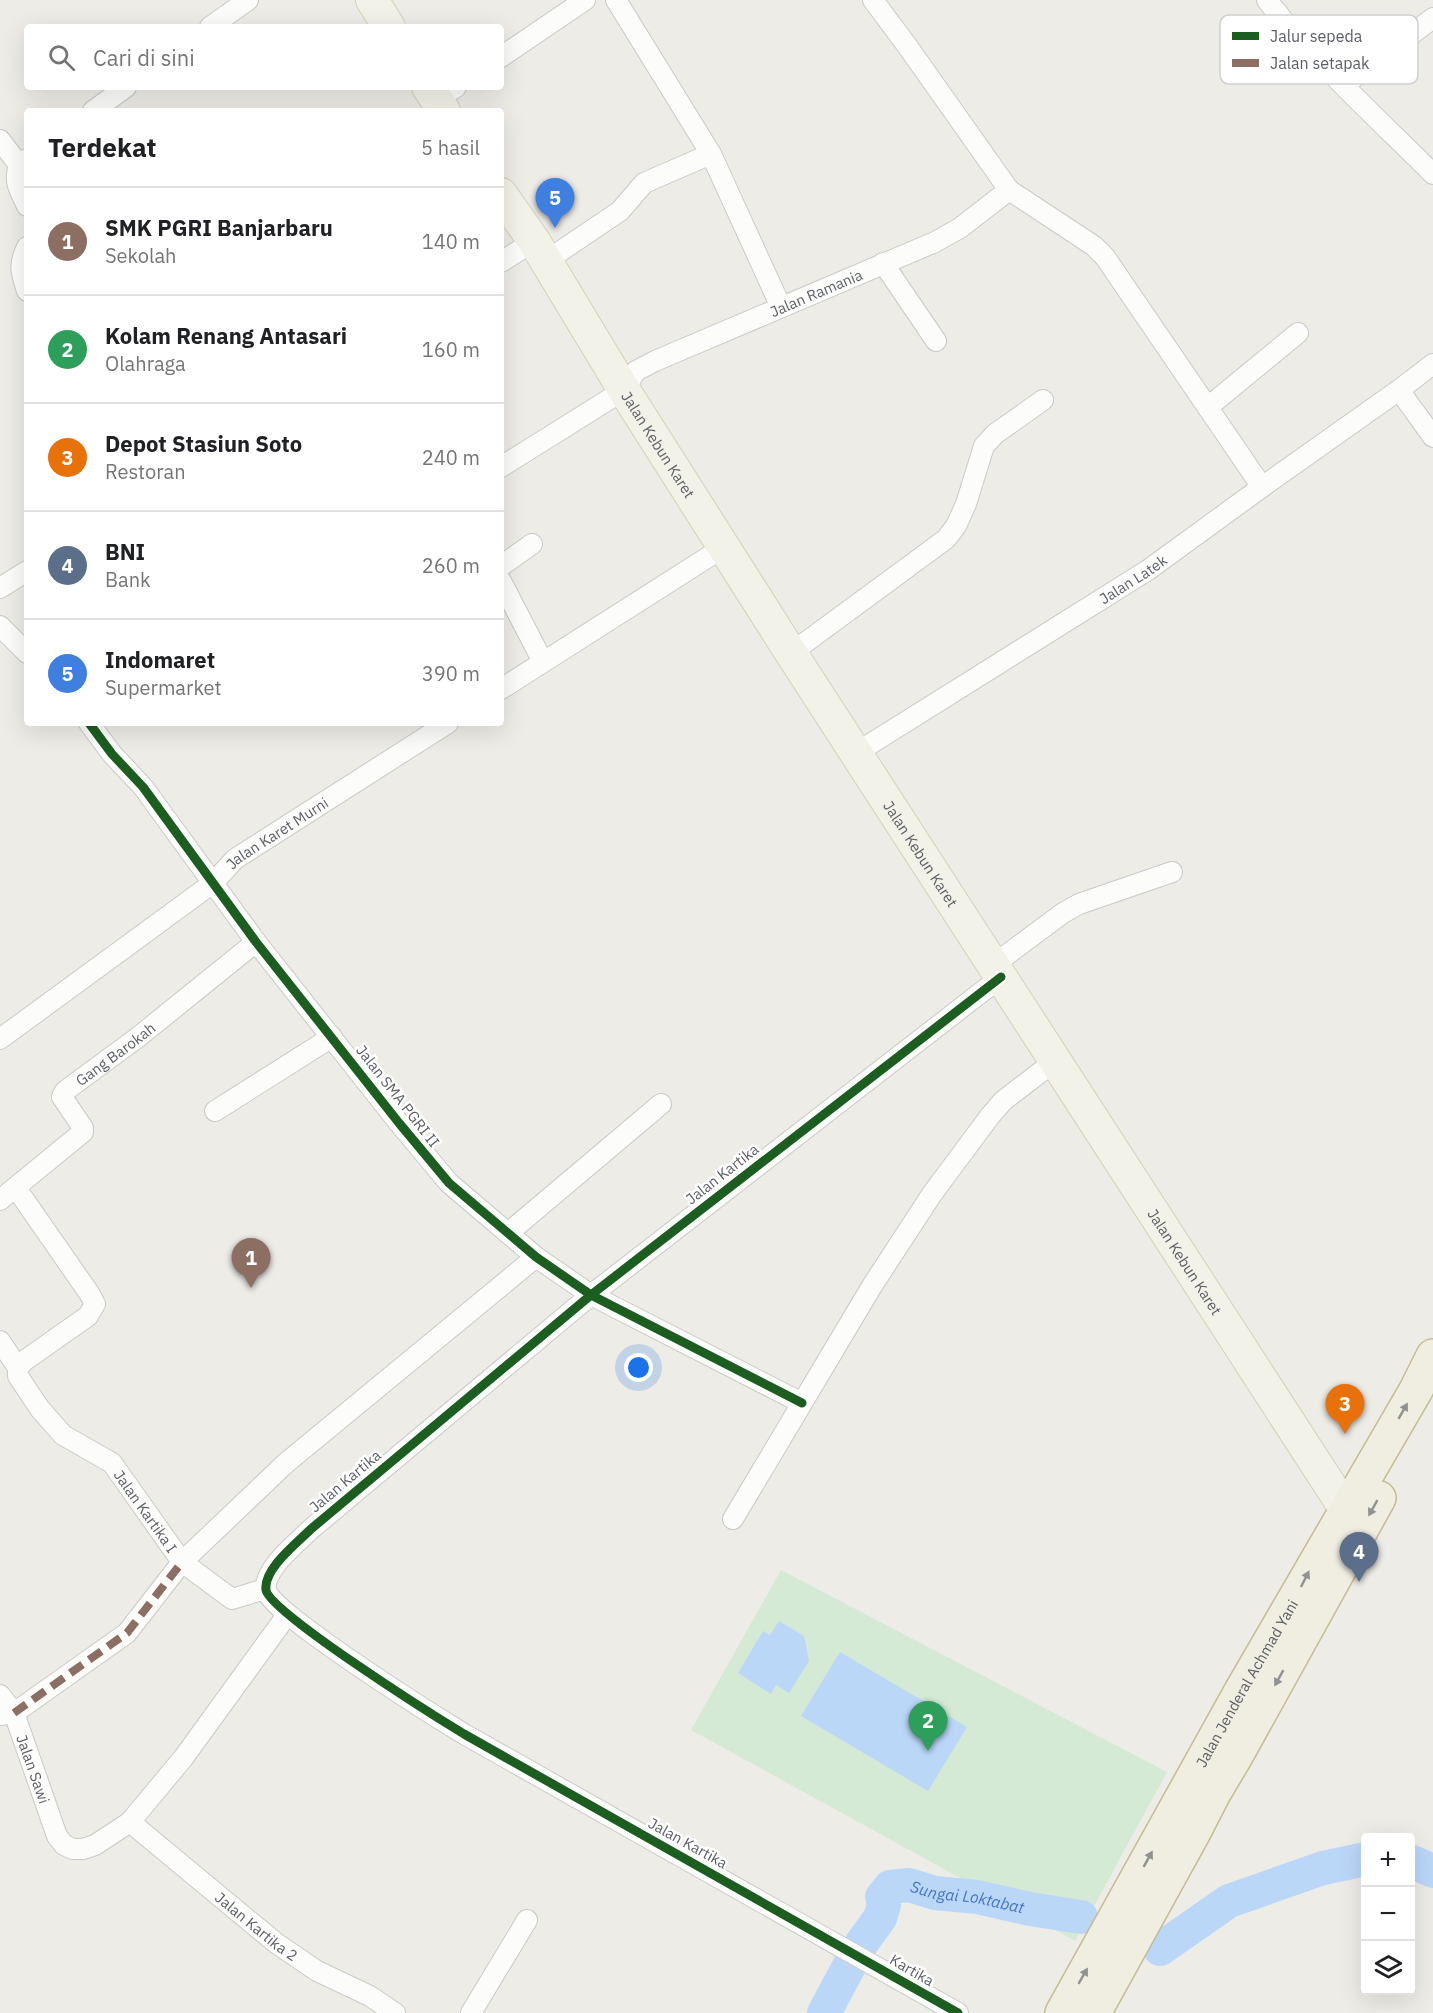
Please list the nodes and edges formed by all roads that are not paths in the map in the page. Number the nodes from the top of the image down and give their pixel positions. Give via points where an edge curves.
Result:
1 (248, 0) edge
2 (372, 0) edge
3 (585, 0) edge
4 (616, 0) edge
5 (873, 0) edge
6 (1267, 0) edge
7 (1279, 15) edge
8 (1433, 18) edge
9 (214, 24) edge
10 (387, 24) edge
11 (1418, 29) edge
12 (504, 55) edge
13 (1344, 85) edge
14 (122, 90) edge
15 (97, 108) edge
16 (0, 140) edge
17 (711, 153) junction
18 (23, 162) edge
19 (1433, 174) edge
20 (1009, 190) junction
21 (504, 198) edge
22 (24, 200) edge
23 (540, 251) junction
24 (24, 255) edge
25 (504, 261) edge
26 (883, 263) junction
27 (24, 281) edge
28 (781, 307) junction
29 (1298, 333) dead end
30 (936, 341) dead end
31 (1433, 363) edge
32 (624, 390) junction
33 (1399, 390) junction
34 (1043, 400) dead end
35 (1208, 407) junction
36 (1433, 437) edge
37 (504, 465) edge
38 (1262, 487) junction
39 (532, 544) dead end
40 (724, 547) junction
41 (504, 564) edge
42 (24, 573) edge
43 (0, 588) edge
44 (504, 588) edge
45 (0, 626) edge
46 (24, 650) edge
47 (791, 653) junction
48 (543, 662) junction
49 (504, 687) edge
50 (91, 726) edge
51 (442, 726) edge
52 (856, 753) junction
53 (1172, 872) dead end
54 (213, 883) junction
55 (256, 942) junction
56 (997, 971) junction
57 (332, 1037) junction
58 (0, 1039) edge
59 (1055, 1061) junction
60 (661, 1104) dead end
61 (215, 1111) dead end
62 (16, 1188) junction
63 (0, 1200) edge
64 (508, 1233) junction
65 (536, 1257) junction
66 (591, 1295) junction
67 (0, 1341) edge
68 (1433, 1356) edge
69 (18, 1368) junction
70 (1433, 1402) edge
71 (802, 1403) junction
72 (1346, 1510) junction
73 (733, 1519) dead end
74 (182, 1562) junction
75 (265, 1589) junction
76 (287, 1615) junction
77 (0, 1695) edge
78 (7, 1714) edge
79 (1201, 1789) junction
80 (130, 1822) junction
81 (527, 1920) dead end
82 (1116, 1946) junction
83 (857, 1956) joint
84 (395, 2013) edge
85 (471, 2013) edge
86 (958, 2013) edge
87 (1062, 2013) edge
88 (1094, 2013) edge

1 - 9 street
2 - 10 main road
3 - 12 street
4 - 17 street
5 - 20 street
6 - 7 street
8 - 11 street
13 - 19 street
14 - 15 street
16 - 18 street
17 - 23 street via 644,183 620,211
17 - 28 street
18 - 22 street via 15,176
20 - 26 street, Jalan Ramania via 947,236
20 - 35 street via 1105,257
21 - 23 main road, Jalan Kebun Karet
23 - 25 street
23 - 32 main road, Jalan Kebun Karet
24 - 27 street via 20,268
26 - 28 street, Jalan Ramania
26 - 30 street
28 - 32 street, Jalan Ramania via 636,371
29 - 35 street
31 - 33 street, Jalan Latek
32 - 37 street, Jalan Ramania
32 - 40 main road, Jalan Kebun Karet
33 - 36 street
33 - 38 street, Jalan Latek
34 - 47 street via 984,446 966,504 946,539
35 - 38 street
38 - 52 street, Jalan Latek via 1148,570
39 - 41 street
40 - 47 main road, Jalan Kebun Karet
40 - 48 street
42 - 43 street
44 - 48 street
45 - 46 street
47 - 52 main road, Jalan Kebun Karet
48 - 49 street
50 - 54 street, Jalan SMA PGRI II via 143,787
51 - 54 street, Jalan Karet Murni via 235,859
52 - 56 main road, Jalan Kebun Karet
53 - 56 street, Jalan Kartika via 1063,913
54 - 55 street, Jalan SMA PGRI II
54 - 58 street, Jalan Karet Murni
55 - 57 street, Jalan SMA PGRI II
55 - 62 street, Gang Barokah via 66,1091 62,1097 83,1132
56 - 59 main road, Jalan Kebun Karet
56 - 66 street, Jalan Kartika
57 - 61 street
57 - 64 street, Jalan SMA PGRI II via 449,1183
59 - 71 street via 1003,1101 932,1194
59 - 72 main road, Jalan Kebun Karet
60 - 64 street
62 - 63 street, Gang Barokah
62 - 69 street via 95,1304 88,1316
64 - 65 street, Jalan SMA PGRI II
65 - 66 street, Jalan SMA PGRI II
65 - 74 street via 286,1463
66 - 71 street, Jalan SMA PGRI II
66 - 75 street, Jalan Kartika via 311,1529 274,1566
67 - 69 street, Jalan Kartika I
72 -> 68 highway, Jalan Jenderal Achmad Yani
69 - 74 street, Jalan Kartika I via 18,1376 40,1409 63,1435 112,1463
70 -> 79 highway, Jalan Jenderal Achmad Yani via 1236,1756
71 - 73 street
79 -> 72 highway, Jalan Jenderal Achmad Yani via 1312,1566
74 - 75 street, Jalan Kartika I via 231,1599
74 - 78 street via 127,1634
75 - 76 street, Jalan Kartika
76 - 80 street via 184,1757
76 - 83 street, Jalan Kartika via 464,1734
77 - 78 street, Jalan Sawi
78 - 80 street, Jalan Sawi via 64,1845 73,1849 89,1847
79 - 82 highway, Jalan Jenderal Achmad Yani
80 - 84 street, Jalan Kartika 2 via 276,1943 317,1971 370,1996
81 - 85 street
87 -> 82 highway, Jalan Jenderal Achmad Yani
82 - 88 highway, Jalan Jenderal Achmad Yani
83 - 86 street, Kartika

